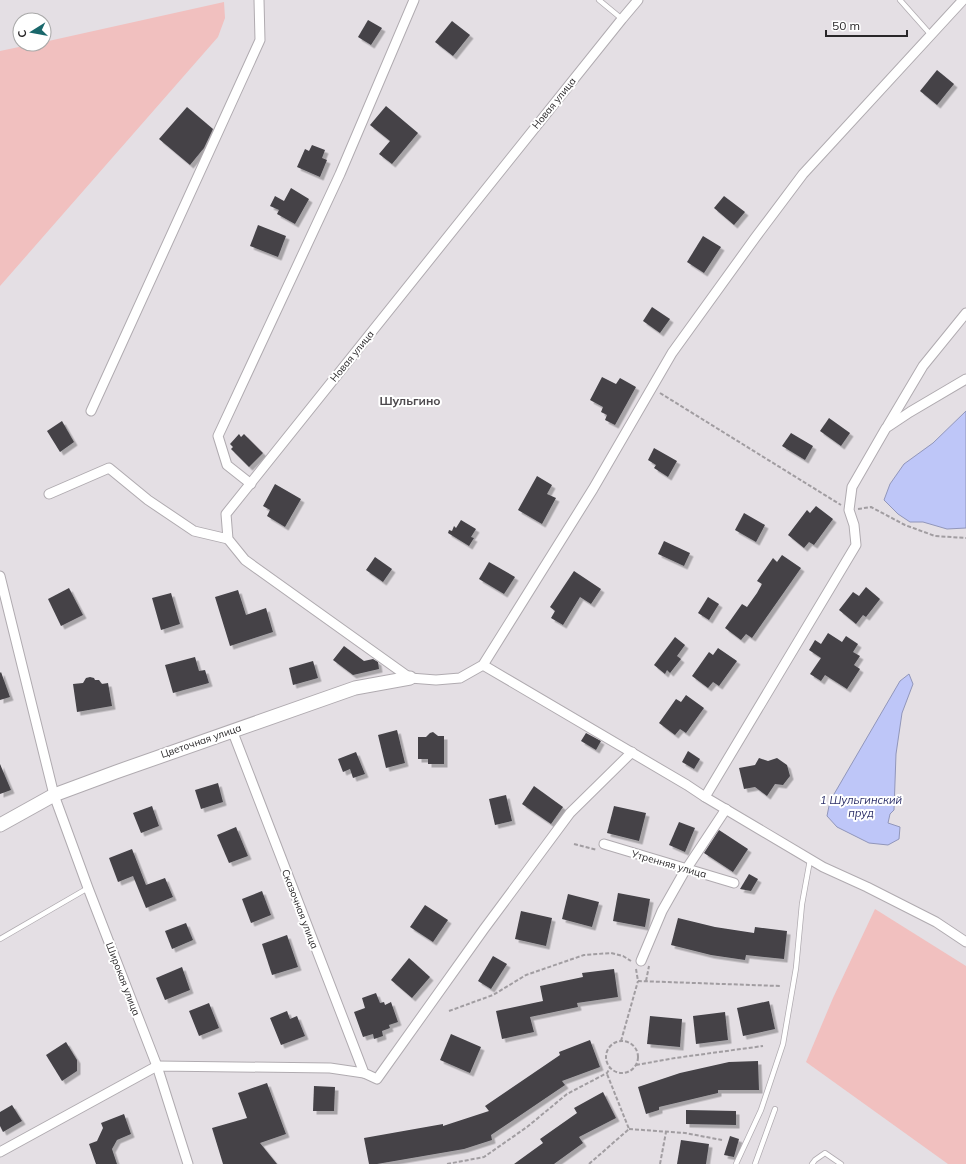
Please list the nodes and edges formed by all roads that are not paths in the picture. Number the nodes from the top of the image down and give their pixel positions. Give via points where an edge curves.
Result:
1 (258, 0) edge
2 (414, 0) edge
3 (599, 0) edge
4 (638, 0) edge
5 (900, 0) edge
6 (963, 0) edge
7 (622, 19) junction
8 (931, 35) junction
9 (966, 313) edge
10 (966, 379) edge
11 (91, 411) dead end
12 (886, 428) junction
13 (250, 484) junction
14 (49, 494) dead end
15 (228, 539) junction
16 (0, 576) edge
17 (482, 665) junction
18 (410, 678) junction
19 (232, 730) junction
20 (632, 752) junction
21 (54, 795) junction
22 (705, 797) junction
23 (726, 809) junction
24 (0, 826) edge
25 (600, 847) road end
26 (810, 858) junction
27 (686, 869) junction
28 (734, 883) dead end
29 (88, 888) junction
30 (0, 939) edge
31 (966, 942) edge
32 (637, 961) road end
33 (158, 1066) junction
34 (364, 1073) junction
35 (775, 1109) dead end
36 (0, 1152) edge
37 (188, 1164) edge
38 (736, 1164) edge
39 (755, 1164) edge
40 (812, 1164) edge
41 (841, 1164) edge

1 - 11 street via 260,40
2 - 13 street via 340,174 218,436 227,465
3 - 7 lane
4 - 7 street, Новая улица
5 - 8 lane
6 - 8 street
7 - 13 street, Новая улица
8 - 17 street via 803,174 672,353 593,489
9 - 12 street via 923,366
10 - 12 street
12 - 22 street via 852,487 849,510 856,545
13 - 15 street, Новая улица via 226,514
14 - 15 street via 109,468 148,500 194,531
15 - 18 street via 245,560
16 - 21 street, Широкая улица
17 - 18 street via 460,678
17 - 20 street
18 - 19 street, Цветочная улица via 355,688
19 - 21 street, Цветочная улица
19 - 34 street, Сказочная улица
20 - 22 street
20 - 34 street via 570,813 378,1079
21 - 24 street, Цветочная улица
21 - 29 street, Широкая улица
22 - 23 street
23 - 26 street
23 - 27 street
25 - 27 street, Утренняя улица
26 - 31 street via 823,867 936,922
26 - 38 lane via 783,1044 761,1110
27 - 28 street, Утренняя улица
27 - 32 street
29 - 30 lane
29 - 33 street, Широкая улица
33 - 34 street via 330,1068
33 - 36 street
33 - 37 street, Широкая улица
35 - 39 lane
40 - 41 lane via 825,1153

